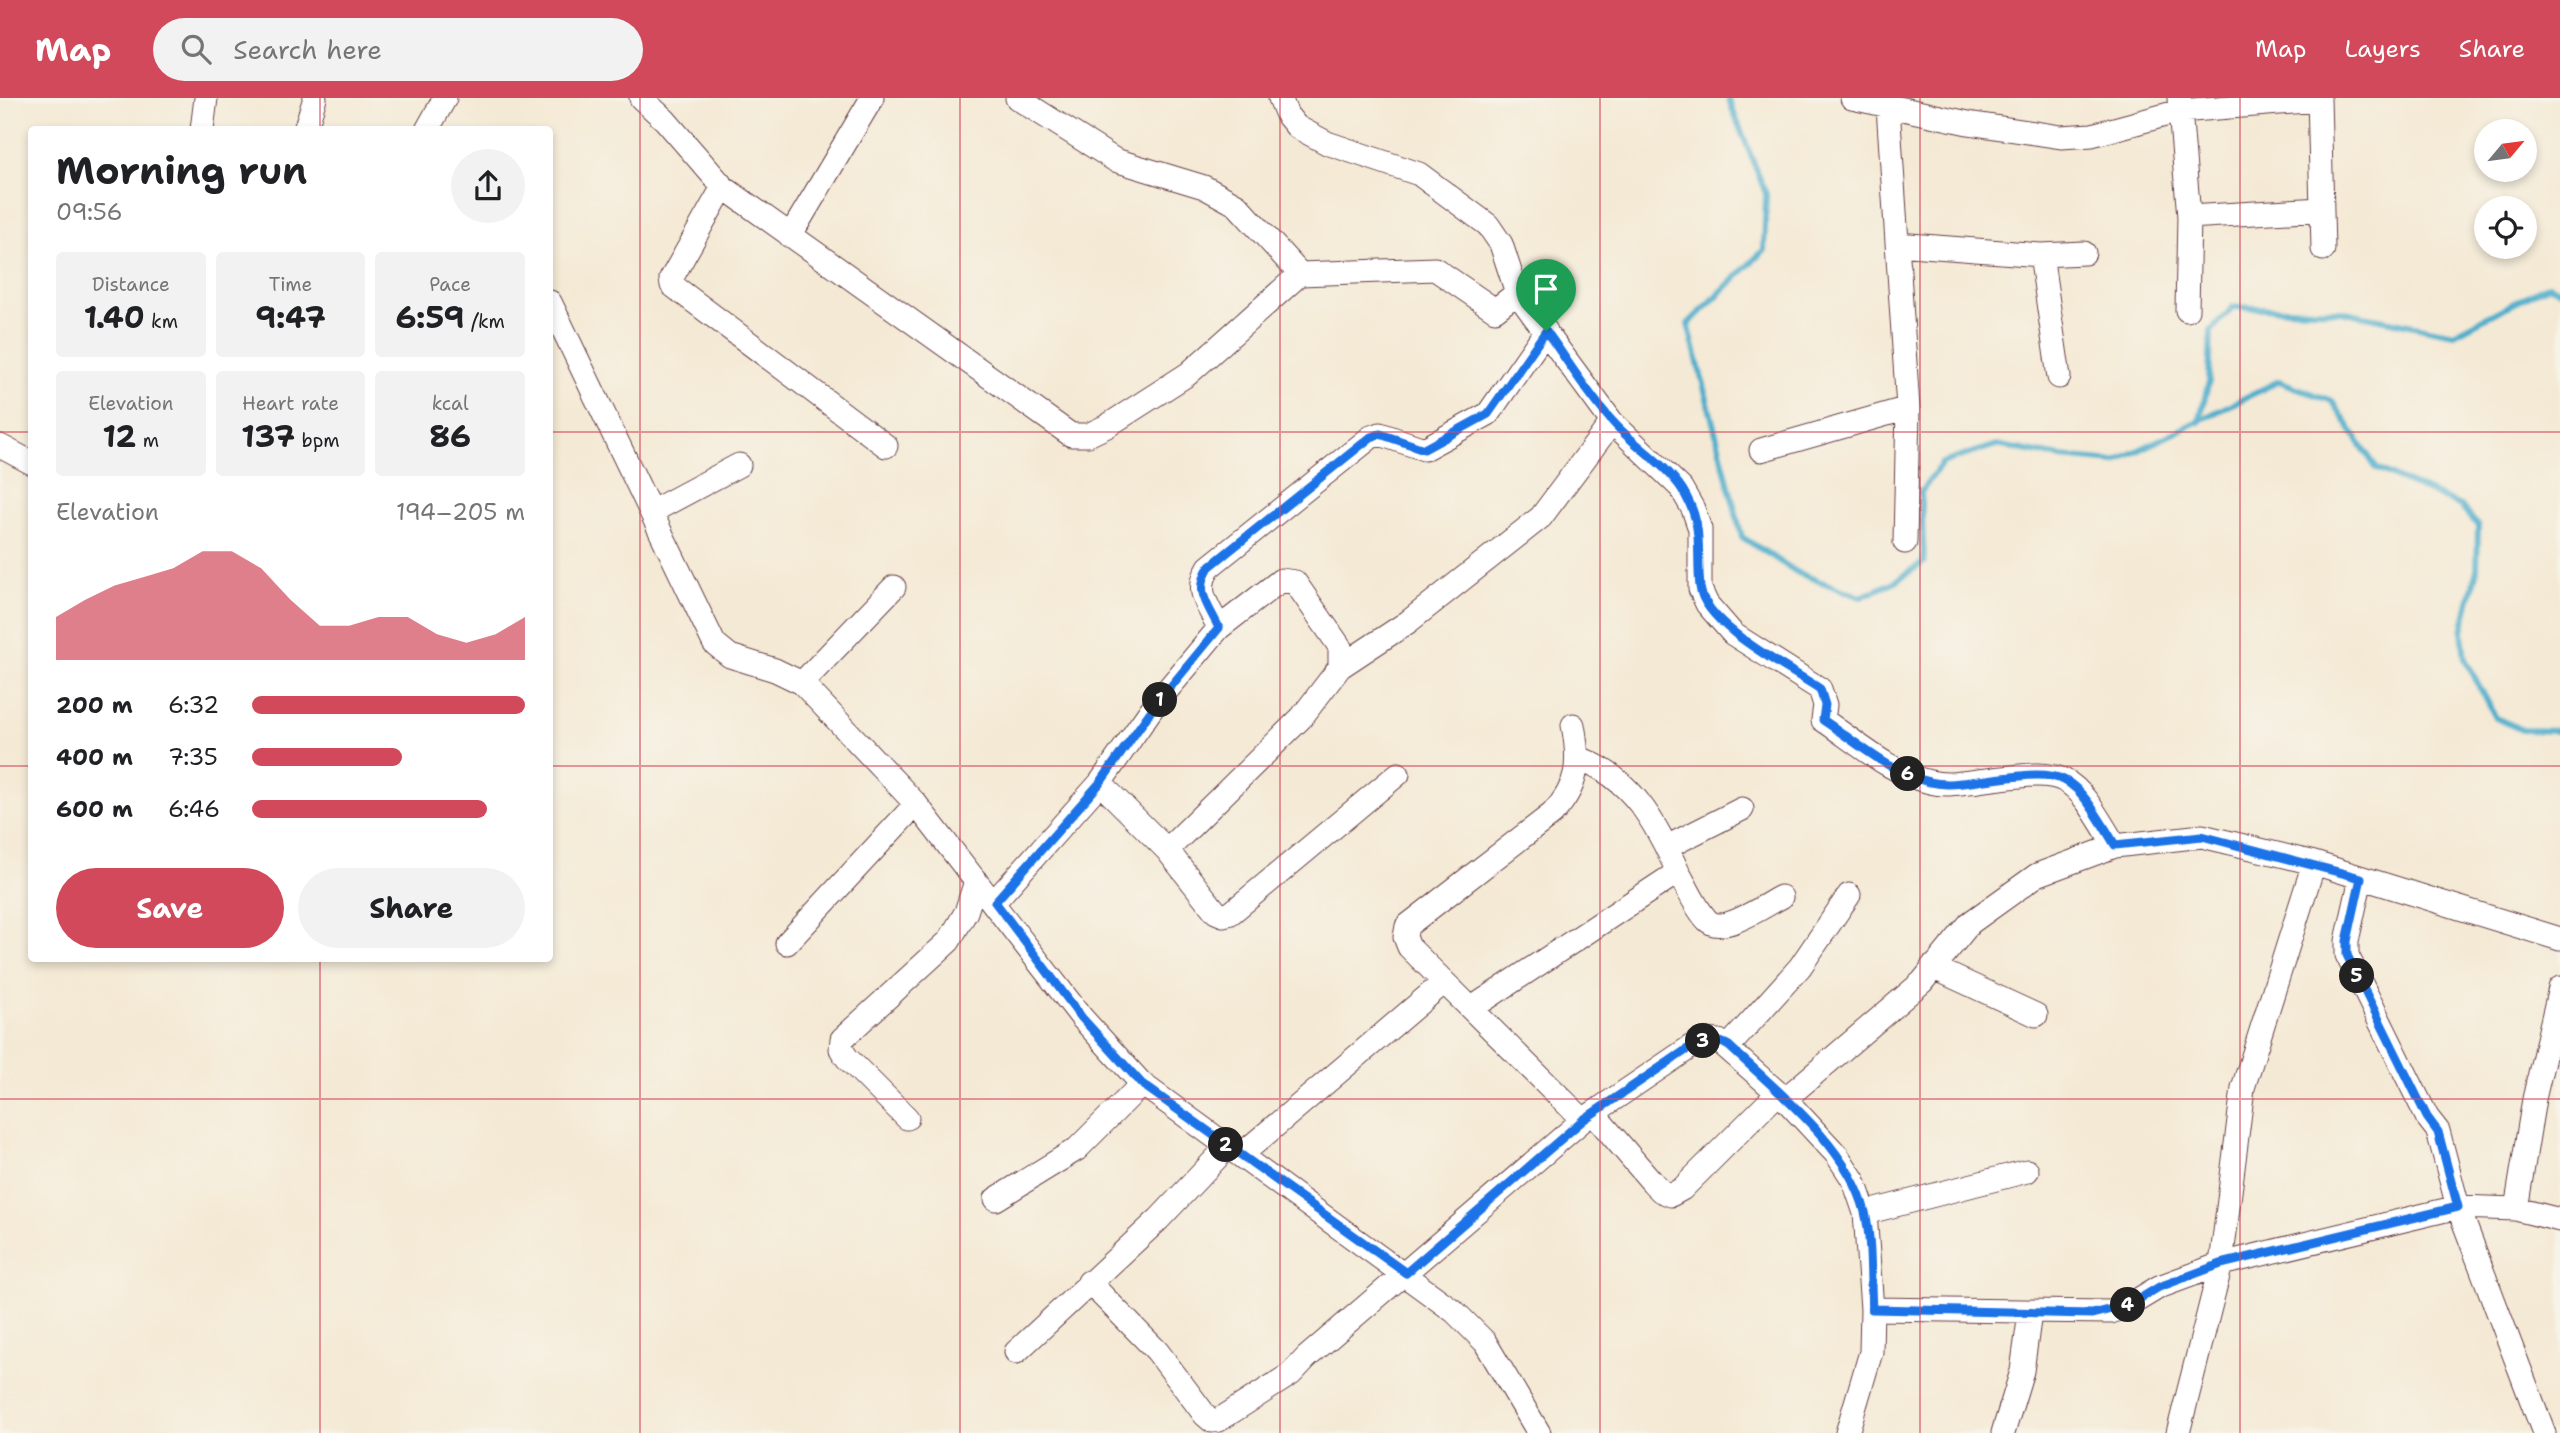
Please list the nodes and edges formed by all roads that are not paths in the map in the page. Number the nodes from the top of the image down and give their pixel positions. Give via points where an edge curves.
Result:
1 (206, 98) edge
2 (315, 98) edge
3 (445, 98) edge
4 (640, 98) edge
5 (872, 98) edge
6 (1017, 98) edge
7 (1280, 98) edge
8 (1852, 98) edge
9 (2319, 99) edge
10 (2180, 105) edge
11 (1888, 107) junction
12 (202, 126) edge
13 (307, 126) edge
14 (429, 126) edge
15 (723, 187) junction
16 (2321, 209) junction
17 (2189, 217) junction
18 (790, 236) junction
19 (1897, 244) junction
20 (2323, 249) dead end
21 (2084, 253) dead end
22 (2041, 255) junction
23 (1300, 274) junction
24 (1517, 293) junction
25 (553, 308) edge
26 (2187, 310) dead end
27 (1546, 331) junction
28 (2059, 377) dead end
29 (1909, 408) junction
30 (1612, 422) junction
31 (0, 446) edge
32 (886, 446) dead end
33 (1761, 450) dead end
34 (28, 461) edge
35 (739, 465) dead end
36 (651, 512) junction
37 (1905, 542) dead end
38 (894, 587) dead end
39 (1219, 628) junction
40 (1340, 667) junction
41 (802, 683) junction
42 (1573, 725) dead end
43 (1579, 758) junction
44 (1398, 774) dead end
45 (1100, 783) junction
46 (916, 804) junction
47 (1742, 809) dead end
48 (2115, 845) junction
49 (1667, 847) junction
50 (1167, 850) junction
51 (2314, 863) junction
52 (1678, 872) junction
53 (2361, 878) junction
54 (976, 881) junction
55 (1849, 895) dead end
56 (1782, 897) dead end
57 (995, 902) junction
58 (2560, 939) edge
59 (787, 943) dead end
60 (1932, 967) junction
61 (1443, 983) junction
62 (2560, 988) edge
63 (1472, 1008) junction
64 (2036, 1015) dead end
65 (1729, 1046) junction
66 (1142, 1084) junction
67 (1782, 1096) junction
68 (1588, 1116) junction
69 (907, 1118) dead end
70 (1235, 1151) junction
71 (2028, 1171) dead end
72 (996, 1199) dead end
73 (2458, 1207) junction
74 (2516, 1209) junction
75 (1865, 1213) junction
76 (2560, 1220) edge
77 (2221, 1264) junction
78 (1406, 1273) junction
79 (1089, 1282) junction
80 (1872, 1309) junction
81 (2030, 1313) junction
82 (1016, 1352) dead end
83 (2541, 1430) edge
84 (1539, 1433) edge
85 (1847, 1433) edge
86 (2003, 1433) edge
87 (2178, 1433) edge

1 - 12 street
2 - 13 street
3 - 14 street
4 - 15 street
5 - 18 street
6 - 23 street via 1115,160 1204,187 1237,205
7 - 24 street via 1297,127 1327,143 1419,174 1463,204 1488,225 1501,244
8 - 11 street
9 - 10 street
9 - 16 street
10 - 11 street via 2092,135 2061,137
10 - 17 street
11 - 19 street
15 - 18 street
15 - 32 street via 671,279 672,285
16 - 17 street
16 - 20 street
17 - 26 street
18 - 23 street via 1071,435 1088,435 1107,426 1188,374
19 - 22 street
19 - 29 street
21 - 22 street
22 - 28 street
23 - 24 street via 1435,269 1495,310
24 - 27 street
25 - 36 street
27 - 30 street
27 - 39 street via 1482,419 1424,449 1380,434 1371,437 1209,567 1200,582
29 - 33 street
29 - 37 street
30 - 40 street via 1541,517 1408,622
30 - 48 street via 1670,474 1693,509 1700,529 1700,589 1707,604 1733,634 1820,689 1823,720 1902,772 1927,782 1945,785 2045,773 2069,782 2085,796
31 - 34 street
35 - 36 street
36 - 41 street via 714,643 730,656
38 - 41 street
39 - 40 street via 1281,580 1295,582 1340,648
39 - 45 street via 1153,708
40 - 50 street via 1301,718
41 - 46 street
42 - 43 street
43 - 49 street via 1621,782 1643,804
43 - 61 street via 1570,791 1552,814 1407,926 1409,947
44 - 50 street via 1231,913 1216,912
45 - 50 street
45 - 57 street
46 - 54 street
46 - 59 street
47 - 49 street
48 - 51 street via 2202,836
48 - 60 street via 2037,875 1970,923
49 - 52 street
51 - 53 street
51 - 77 street via 2243,1088
52 - 56 street via 1707,921 1717,926
52 - 63 street
53 - 58 street
53 - 73 street via 2347,955 2438,1132
54 - 57 street
54 - 69 street via 950,941 842,1040 847,1058
55 - 65 street via 1800,967
57 - 66 street via 1082,1018
60 - 64 street
60 - 67 street via 1922,982
61 - 63 street
61 - 70 street
62 - 74 street
63 - 68 street
65 - 67 street
65 - 68 street via 1719,1041 1695,1044
66 - 70 street
66 - 72 street via 1077,1149
67 - 68 street via 1671,1195 1653,1183
67 - 75 street via 1836,1155 1854,1181
68 - 78 street
70 - 78 street
70 - 79 street
71 - 75 street
73 - 74 street
73 - 77 street
73 - 83 street
74 - 76 street
75 - 80 street
77 - 81 street via 2159,1287 2111,1312
77 - 87 street
78 - 79 street via 1291,1374 1212,1421 1157,1351
78 - 84 street via 1485,1342
79 - 82 street
80 - 81 street
80 - 85 street via 1871,1352
81 - 86 street via 2022,1371

